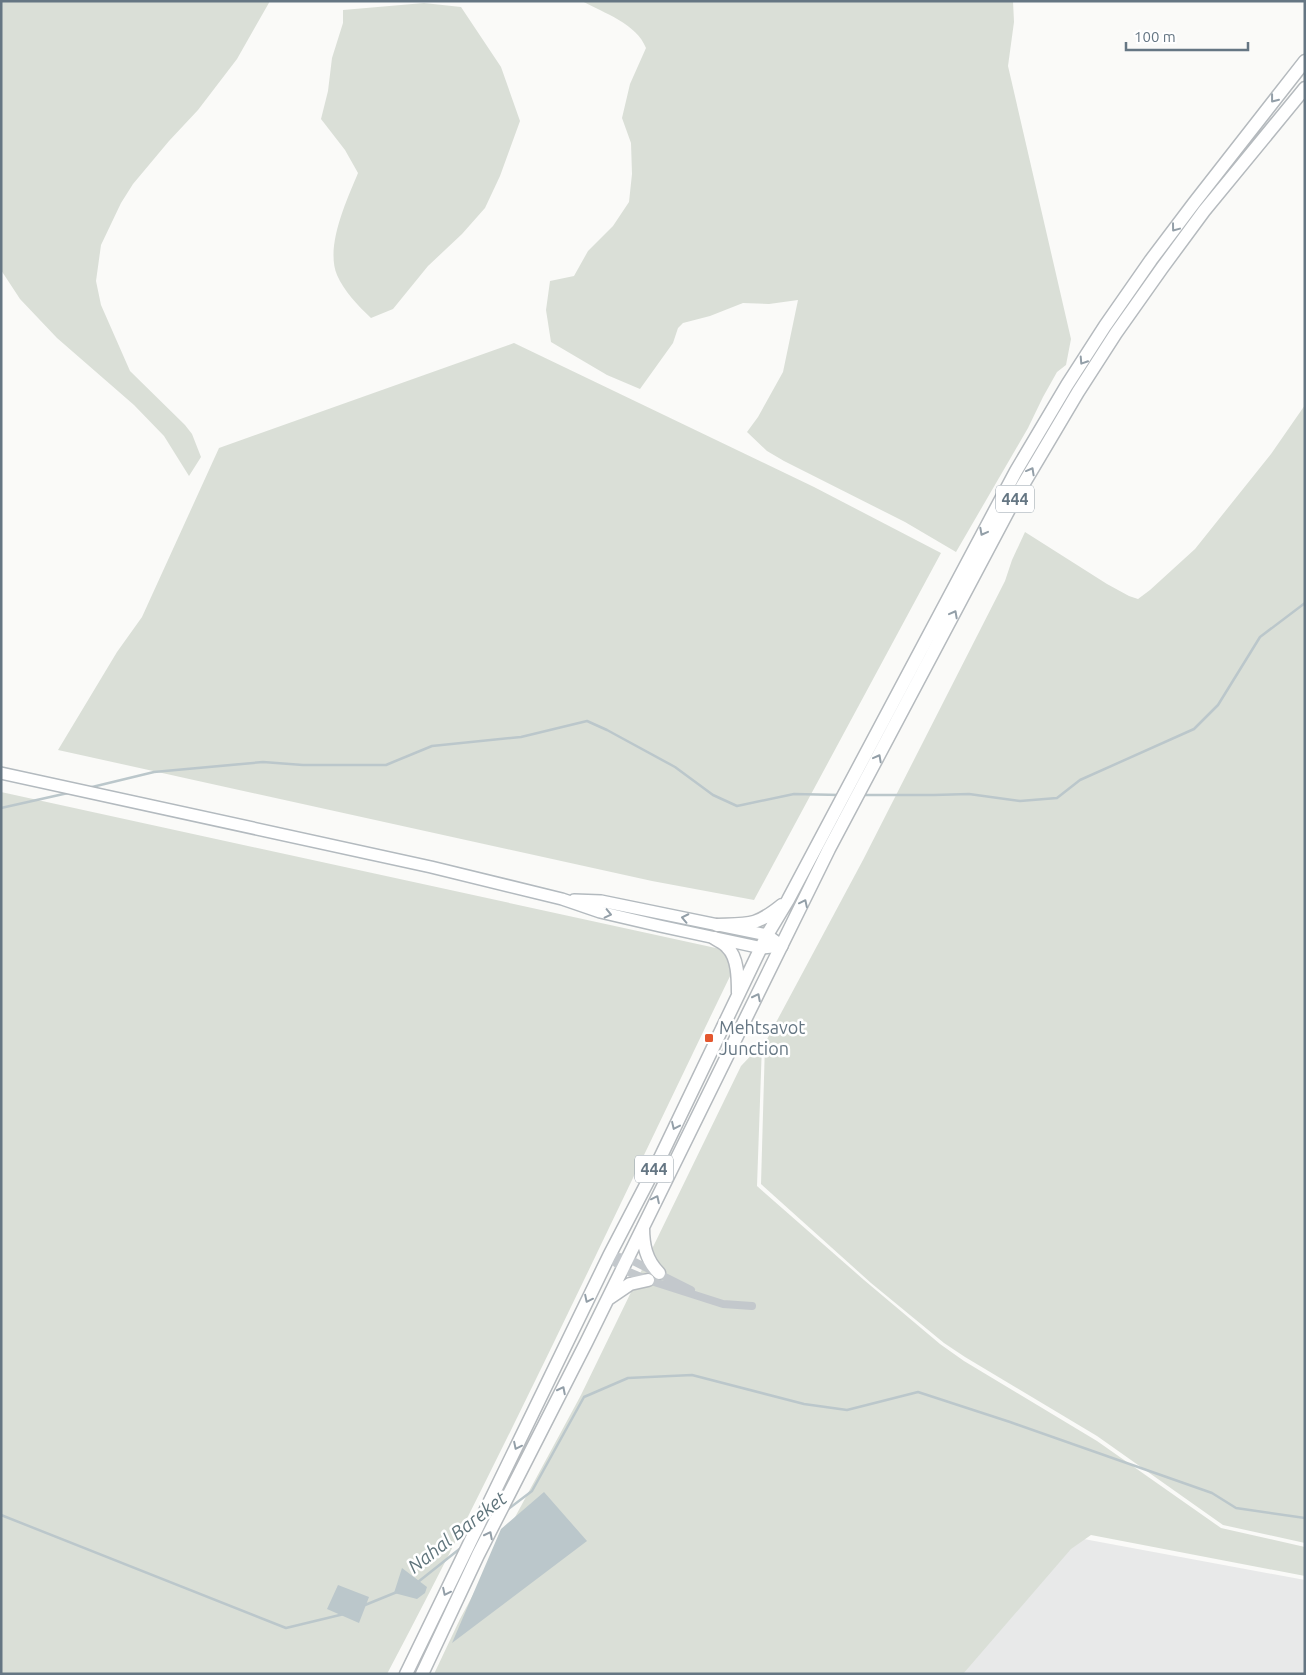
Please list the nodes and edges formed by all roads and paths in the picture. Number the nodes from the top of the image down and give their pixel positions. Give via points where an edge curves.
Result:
1 (1305, 61) edge
2 (1305, 88) edge
3 (1, 773) edge
4 (788, 900) junction
5 (716, 932) junction
6 (768, 935) junction
7 (782, 946) junction
8 (762, 948) junction
9 (738, 996) junction
10 (643, 1226) junction
11 (609, 1256) junction
12 (625, 1264) junction
13 (653, 1276) junction
14 (606, 1301) junction
15 (713, 1301) junction
16 (752, 1306) dead end
17 (406, 1674) edge
18 (422, 1674) edge

1 -> 4 main road, 444 via 1151,260 1067,385 1016,471
7 -> 2 main road, 444 via 829,850 1008,512 1068,408 1116,333 1204,211
3 - 5 main road via 431,867 562,899 600,912
4 - 5 main road via 751,924
4 - 6 main road, 444
5 - 6 main road
5 - 8 main road
5 - 9 main road via 729,948 735,963
6 - 7 main road
6 - 8 main road, 444
7 - 8 main road
10 -> 7 main road, 444
8 - 9 main road, 444
9 -> 11 main road, 444
10 - 12 main road, 444
10 - 13 main road
11 - 12 street
11 -> 17 main road, 444
12 - 13 street
12 - 13 street
12 - 14 main road, 444
13 - 14 main road via 630,1284
13 - 15 street
13 - 15 street
18 -> 14 main road, 444
15 - 16 street via 732,1306

